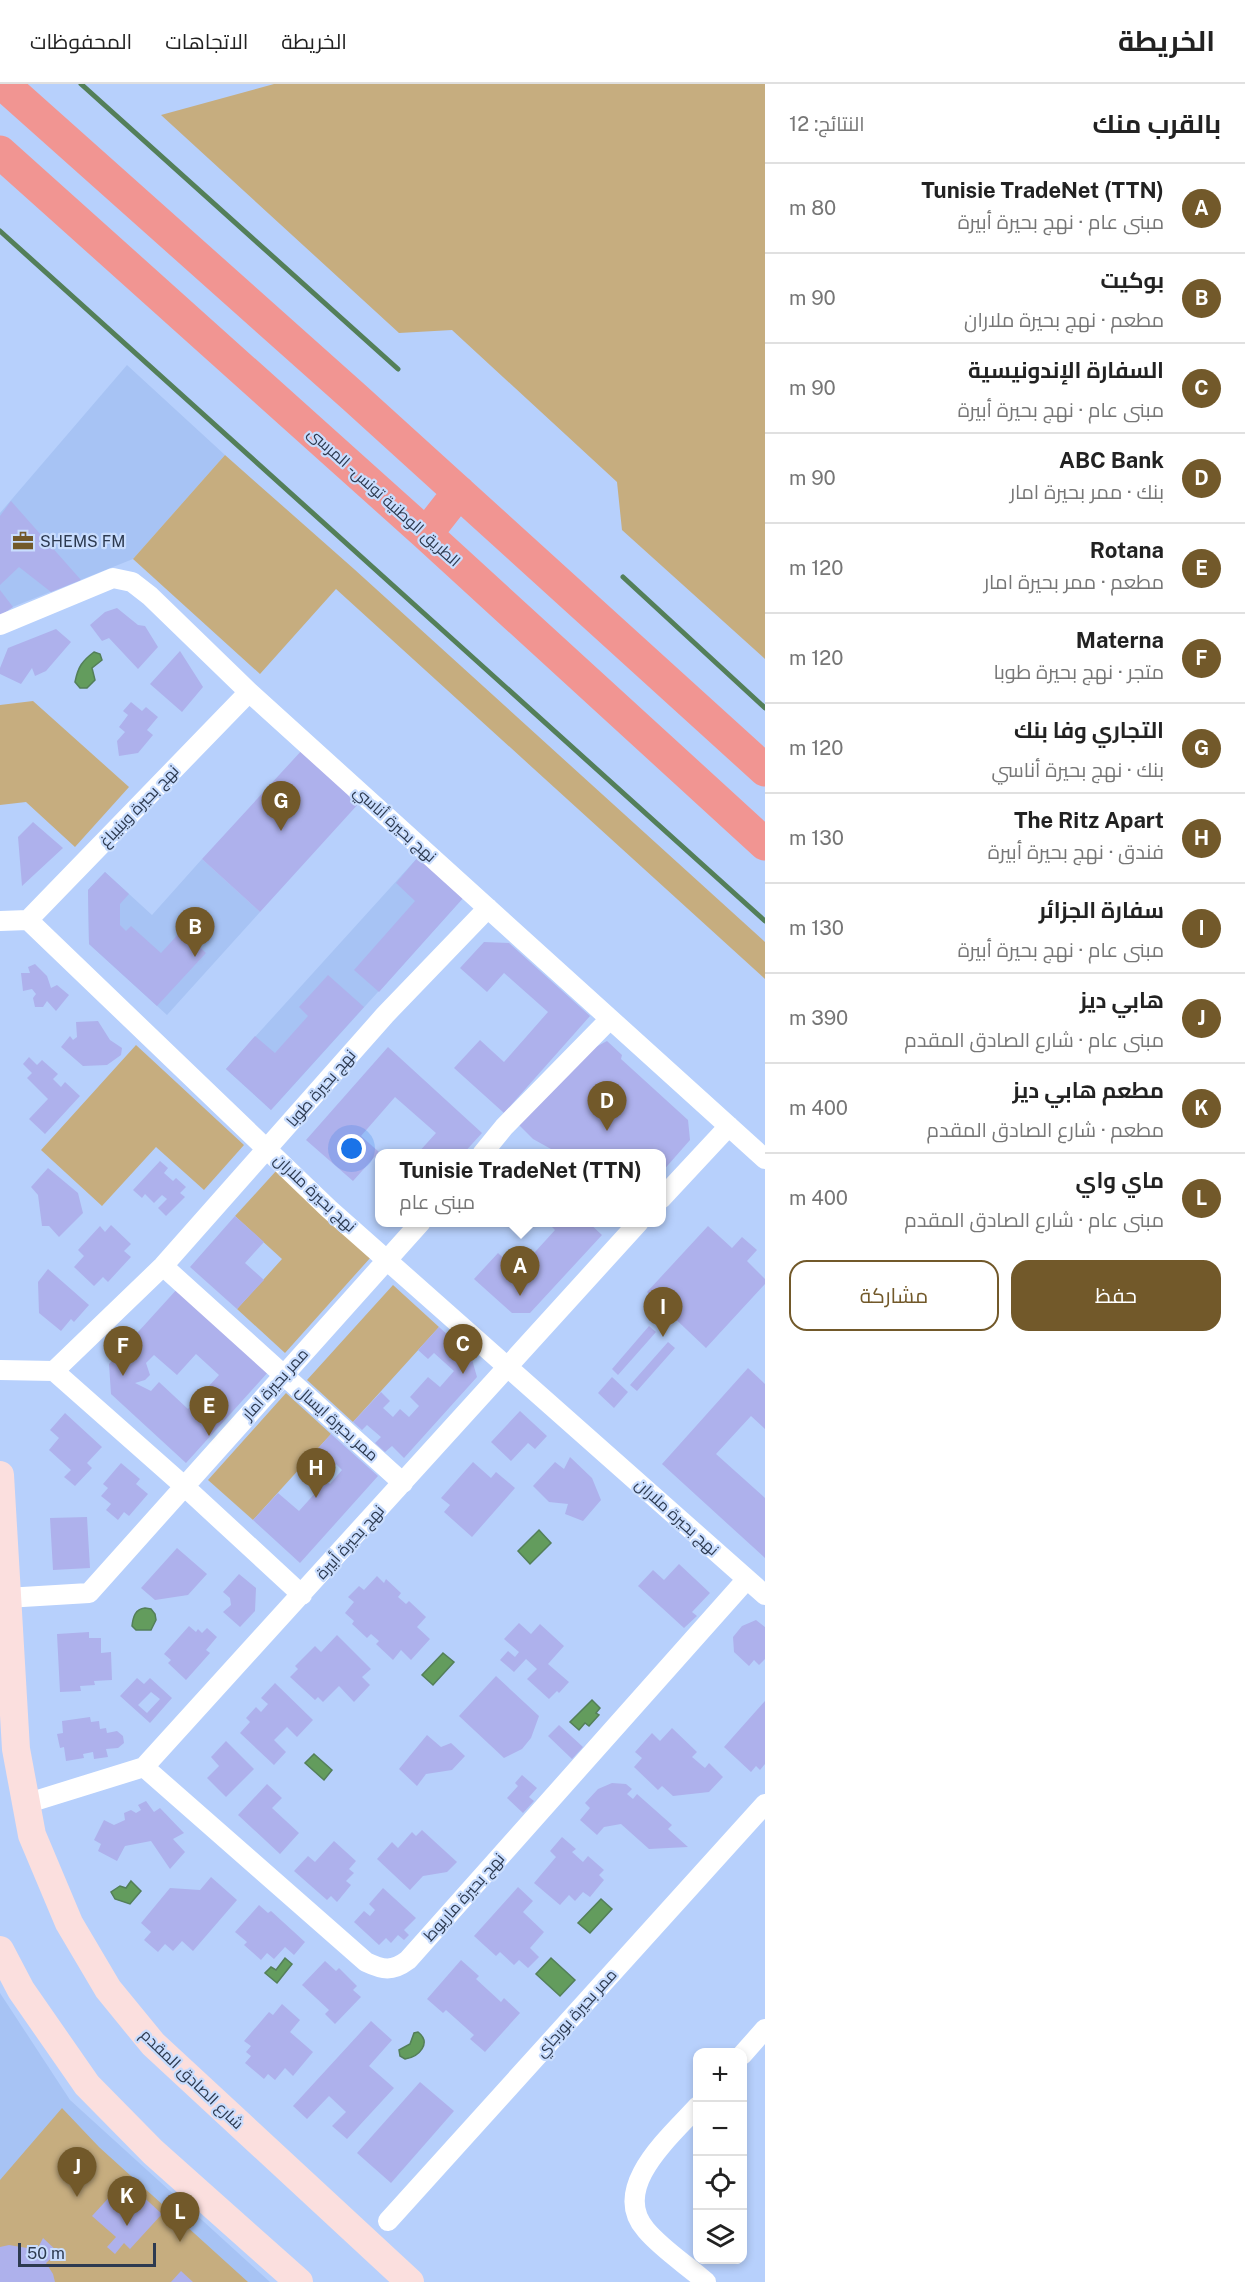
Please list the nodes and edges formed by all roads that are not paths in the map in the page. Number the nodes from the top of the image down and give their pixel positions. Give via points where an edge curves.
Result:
1 (3, 84) edge
2 (0, 152) edge
3 (459, 492) junction
4 (426, 534) junction
5 (0, 625) edge
6 (249, 692) junction
7 (765, 770) edge
8 (765, 843) edge
9 (488, 908) junction
10 (28, 920) junction
11 (0, 921) edge
12 (610, 1019) junction
13 (729, 1126) junction
14 (268, 1149) junction
15 (486, 1149) edge
16 (765, 1159) edge
17 (666, 1194) edge
18 (417, 1227) edge
19 (634, 1227) edge
20 (387, 1260) junction
21 (163, 1266) junction
22 (508, 1367) junction
23 (0, 1370) edge
24 (54, 1371) junction
25 (284, 1375) junction
26 (0, 1475) edge
27 (403, 1483) junction
28 (184, 1486) junction
29 (747, 1579) junction
30 (302, 1595) junction
31 (765, 1595) edge
32 (6, 1598) junction
33 (144, 1767) junction
34 (25, 1804) junction
35 (765, 1804) edge
36 (0, 1950) edge
37 (765, 2029) edge
38 (747, 2049) edge
39 (693, 2112) edge
40 (388, 2221) dead end
41 (299, 2282) edge
42 (410, 2282) edge
43 (706, 2282) edge

1 - 3 highway
2 - 4 highway, الطريق الوطنية تونس - المرسى
3 - 4 highway
3 - 7 highway
4 - 8 highway, الطريق الوطنية تونس - المرسى
5 - 6 street, نهج بحيرة أناسي via 113,578 132,582
6 - 9 street, نهج بحيرة أناسي
6 - 10 street, نهج بحيرة وينيباغ
9 - 12 street, نهج بحيرة أناسي
9 - 14 street, نهج بحيرة طوبا via 385,1015
10 - 11 street
10 - 14 street, نهج بحيرة ملاران
12 - 13 street, نهج بحيرة أناسي
12 - 15 street
13 - 16 street, نهج بحيرة أناسي
13 - 17 street
14 - 20 street, نهج بحيرة ملاران
14 - 21 street, نهج بحيرة طوبا
18 - 20 street, ممر بحيرة امار
19 - 22 street, نهج بحيرة أبيرة
20 - 22 street, نهج بحيرة ملاران
20 - 25 street, ممر بحيرة امار
21 - 24 street, نهج بحيرة طوبا
21 - 25 street, ممر بحيرة ايسال
22 - 27 street, نهج بحيرة أبيرة
22 - 29 street, نهج بحيرة ملاران
23 - 24 street
24 - 28 street
25 - 27 street, ممر بحيرة ايسال
25 - 28 street, ممر بحيرة امار
26 - 32 main road, شارع الصادق المقدم
27 - 30 street, نهج بحيرة أبيرة
28 - 30 street
28 - 32 street, ممر بحيرة امار via 88,1593
29 - 31 street, نهج بحيرة ملاران
29 - 33 street, نهج بحيرة ماريوط via 397,1968 382,1970 366,1962
30 - 33 street, نهج بحيرة أبيرة
32 - 34 main road, شارع الصادق المقدم via 16,1749
33 - 34 street
34 - 42 main road, شارع الصادق المقدم via 32,1835 69,1923 108,1989 153,2044
35 - 40 street, ممر بحيرة بورجاي
36 - 41 main road via 21,1990 87,2085 153,2152
37 - 38 street
39 - 43 street via 654,2155 640,2175 635,2191 637,2213 645,2229

